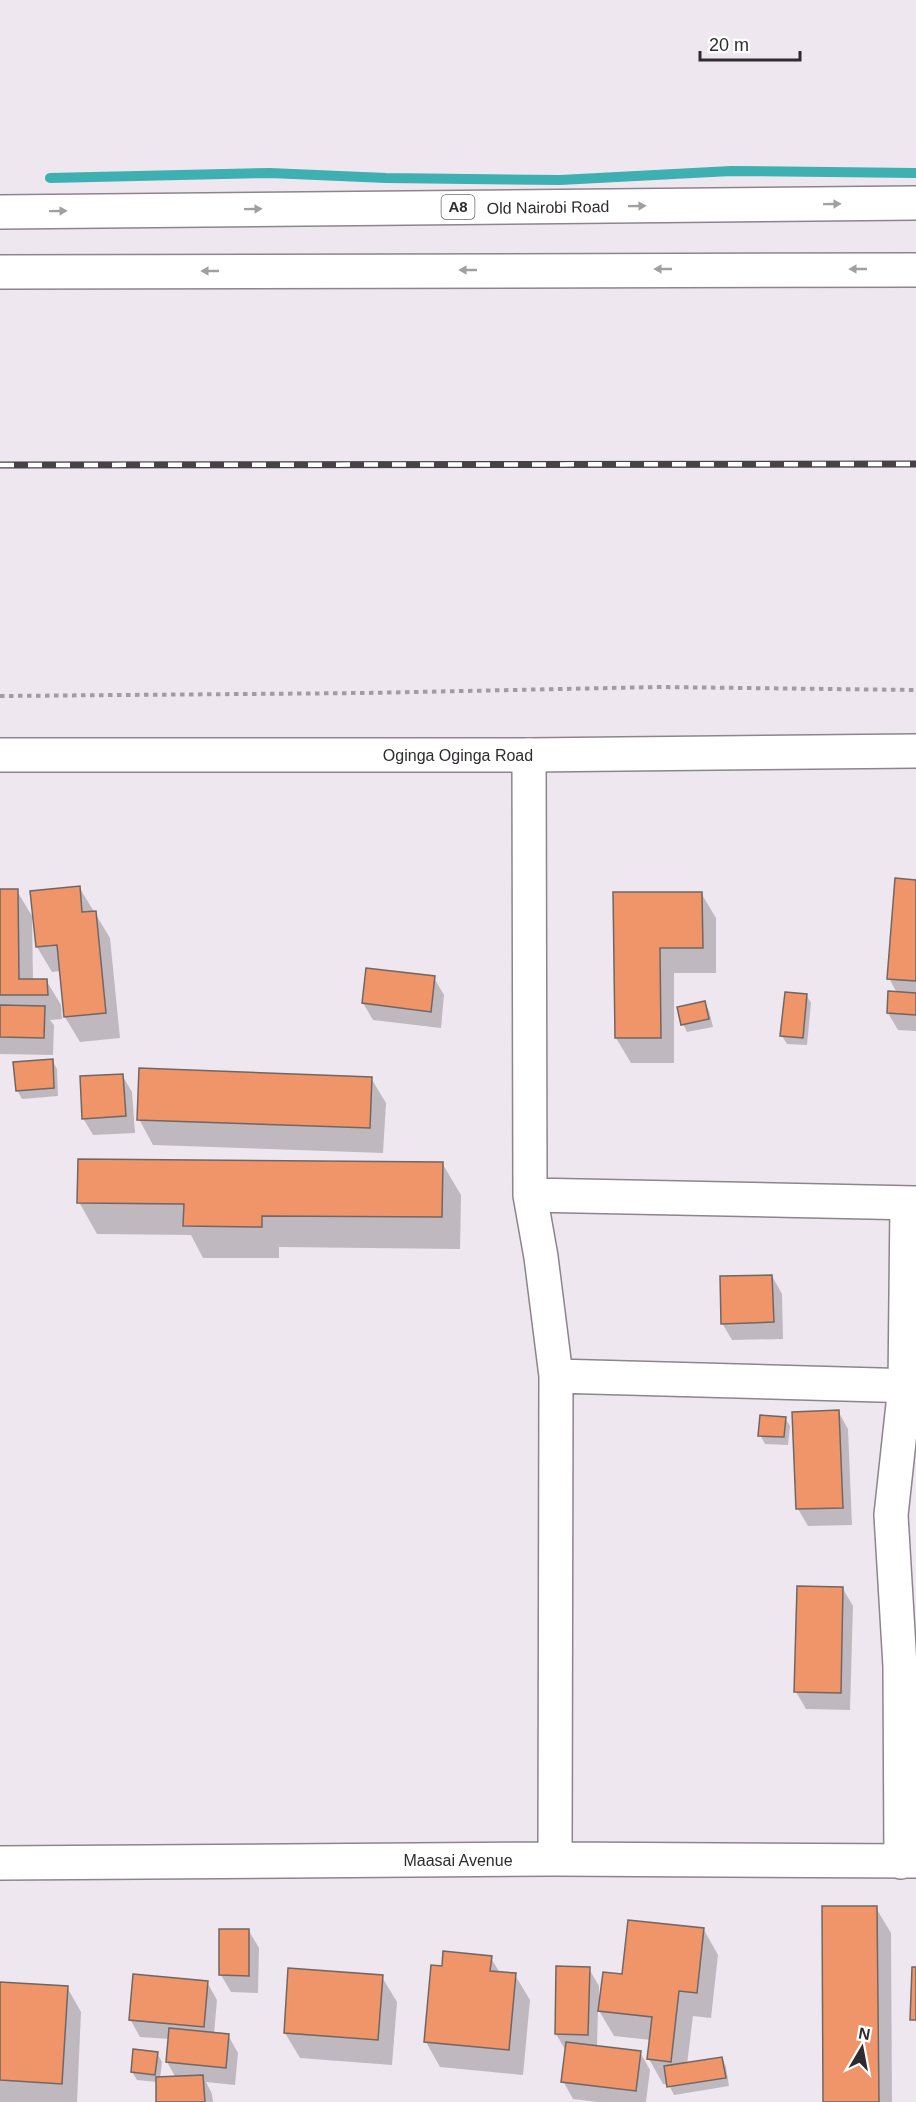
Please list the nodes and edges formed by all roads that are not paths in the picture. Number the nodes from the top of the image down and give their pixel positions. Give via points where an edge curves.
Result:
1 (916, 203) edge
2 (0, 212) edge
3 (916, 270) edge
4 (0, 272) edge
5 (916, 751) edge
6 (0, 755) edge
7 (529, 755) junction
8 (530, 1195) junction
9 (911, 1203) edge
10 (556, 1376) junction
11 (911, 1386) edge
12 (555, 1859) junction
13 (909, 1862) edge
14 (0, 1863) edge

2 -> 1 main road, Old Nairobi Road / A8
3 -> 4 main road
5 - 7 main road, Oginga Oginga Road
6 - 7 main road, Oginga Oginga Road
7 - 8 main road
8 - 9 main road
8 - 10 main road
9 - 11 main road
10 - 11 main road
10 - 12 main road
11 - 13 main road via 891,1515
12 - 13 main road, Maasai Avenue
12 - 14 main road, Maasai Avenue

